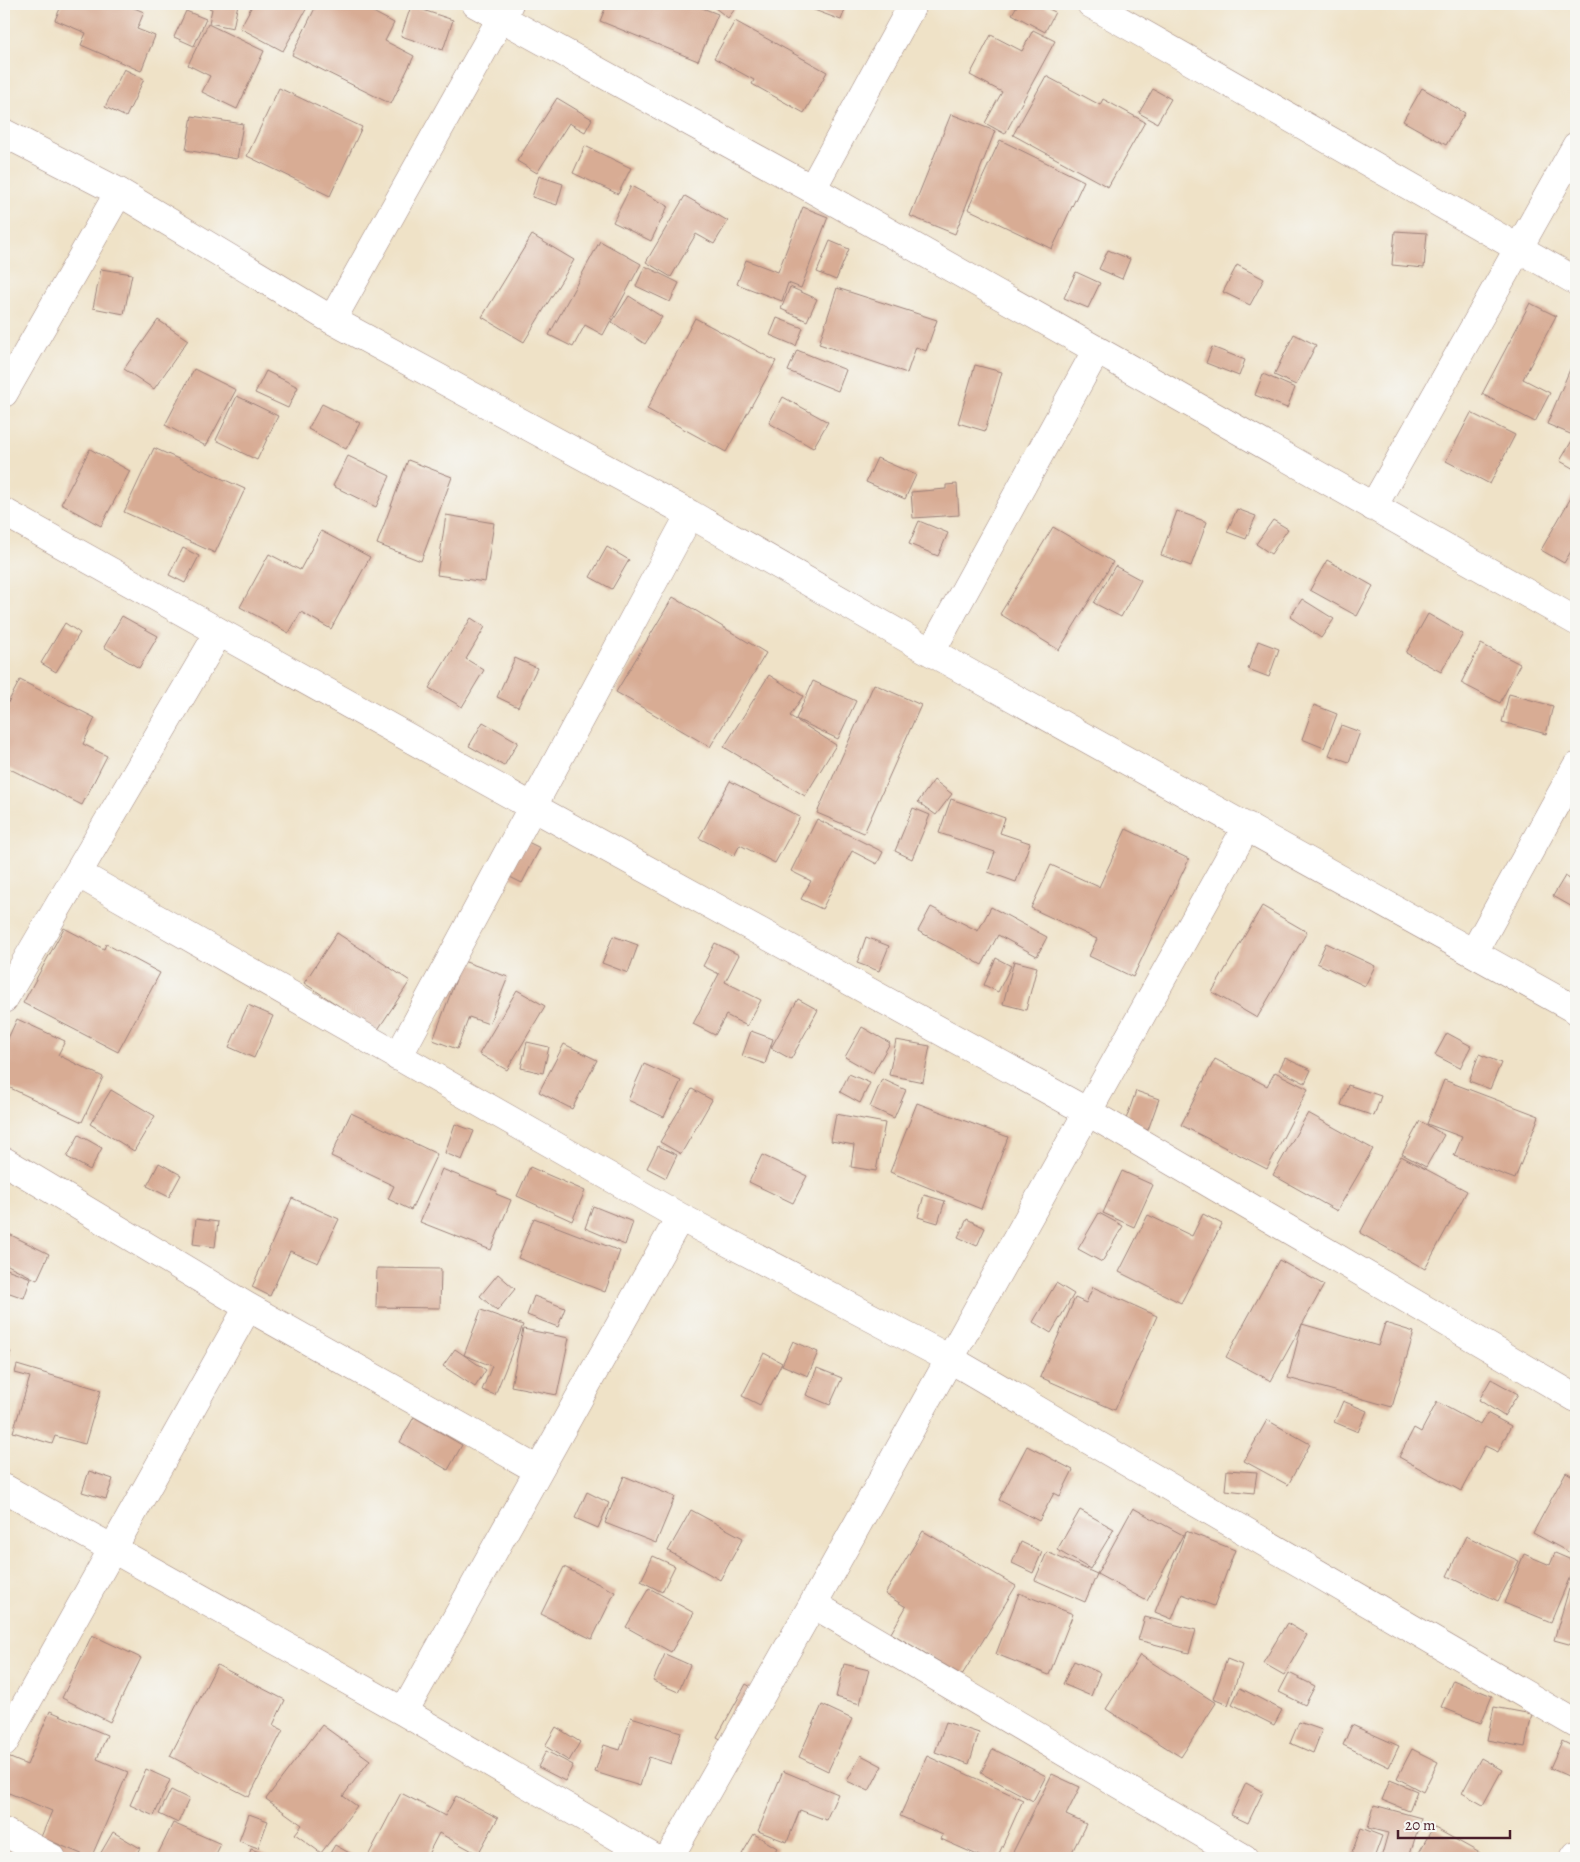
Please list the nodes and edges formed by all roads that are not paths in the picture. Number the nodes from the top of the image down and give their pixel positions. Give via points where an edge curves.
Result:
1 (476, 4) edge
2 (913, 4) edge
3 (1091, 4) edge
4 (505, 11) edge
5 (4, 133) edge
6 (1576, 146) edge
7 (812, 189) junction
8 (119, 192) junction
9 (1519, 248) junction
10 (1576, 281) edge
11 (332, 320) junction
12 (1096, 351) junction
13 (4, 392) edge
14 (1373, 507) junction
15 (4, 512) edge
16 (690, 514) junction
17 (1576, 621) edge
18 (219, 632) junction
19 (931, 652) junction
20 (1576, 767) edge
21 (533, 807) junction
22 (1247, 826) junction
23 (79, 874) junction
24 (1474, 952) junction
25 (4, 999) edge
26 (1576, 1010) edge
27 (398, 1057) junction
28 (1088, 1112) junction
29 (4, 1161) edge
30 (680, 1217) junction
31 (248, 1308) junction
32 (950, 1359) junction
33 (1576, 1398) edge
34 (538, 1470) junction
35 (4, 1488) edge
36 (114, 1549) junction
37 (813, 1604) junction
38 (404, 1712) junction
39 (1576, 1724) edge
40 (4, 1743) edge
41 (4, 1832) edge
42 (1576, 1855) edge
43 (52, 1858) edge
44 (654, 1858) edge
45 (669, 1858) edge
46 (1244, 1858) edge
47 (1574, 1858) edge

1 - 4 street
2 - 7 street
3 - 9 street
4 - 7 street
4 - 11 street
5 - 8 street
6 - 9 street
7 - 12 street
8 - 11 street
8 - 13 street
9 - 10 street
9 - 14 street
11 - 16 street
12 - 14 street
12 - 19 street
14 - 17 street
15 - 18 street
16 - 19 street
16 - 21 street
18 - 21 street
18 - 23 street
19 - 22 street
20 - 24 street
21 - 27 street
21 - 28 street
22 - 24 street
22 - 28 street
23 - 25 street
23 - 27 street
24 - 26 street
27 - 30 street
28 - 32 street
28 - 33 street
29 - 31 street
30 - 32 street
30 - 34 street
31 - 34 street
31 - 36 street
32 - 37 street
32 - 39 street
34 - 38 street
35 - 36 street
36 - 38 street
36 - 40 street
37 - 45 street
37 - 46 street
38 - 44 street
41 - 43 street
42 - 47 street

